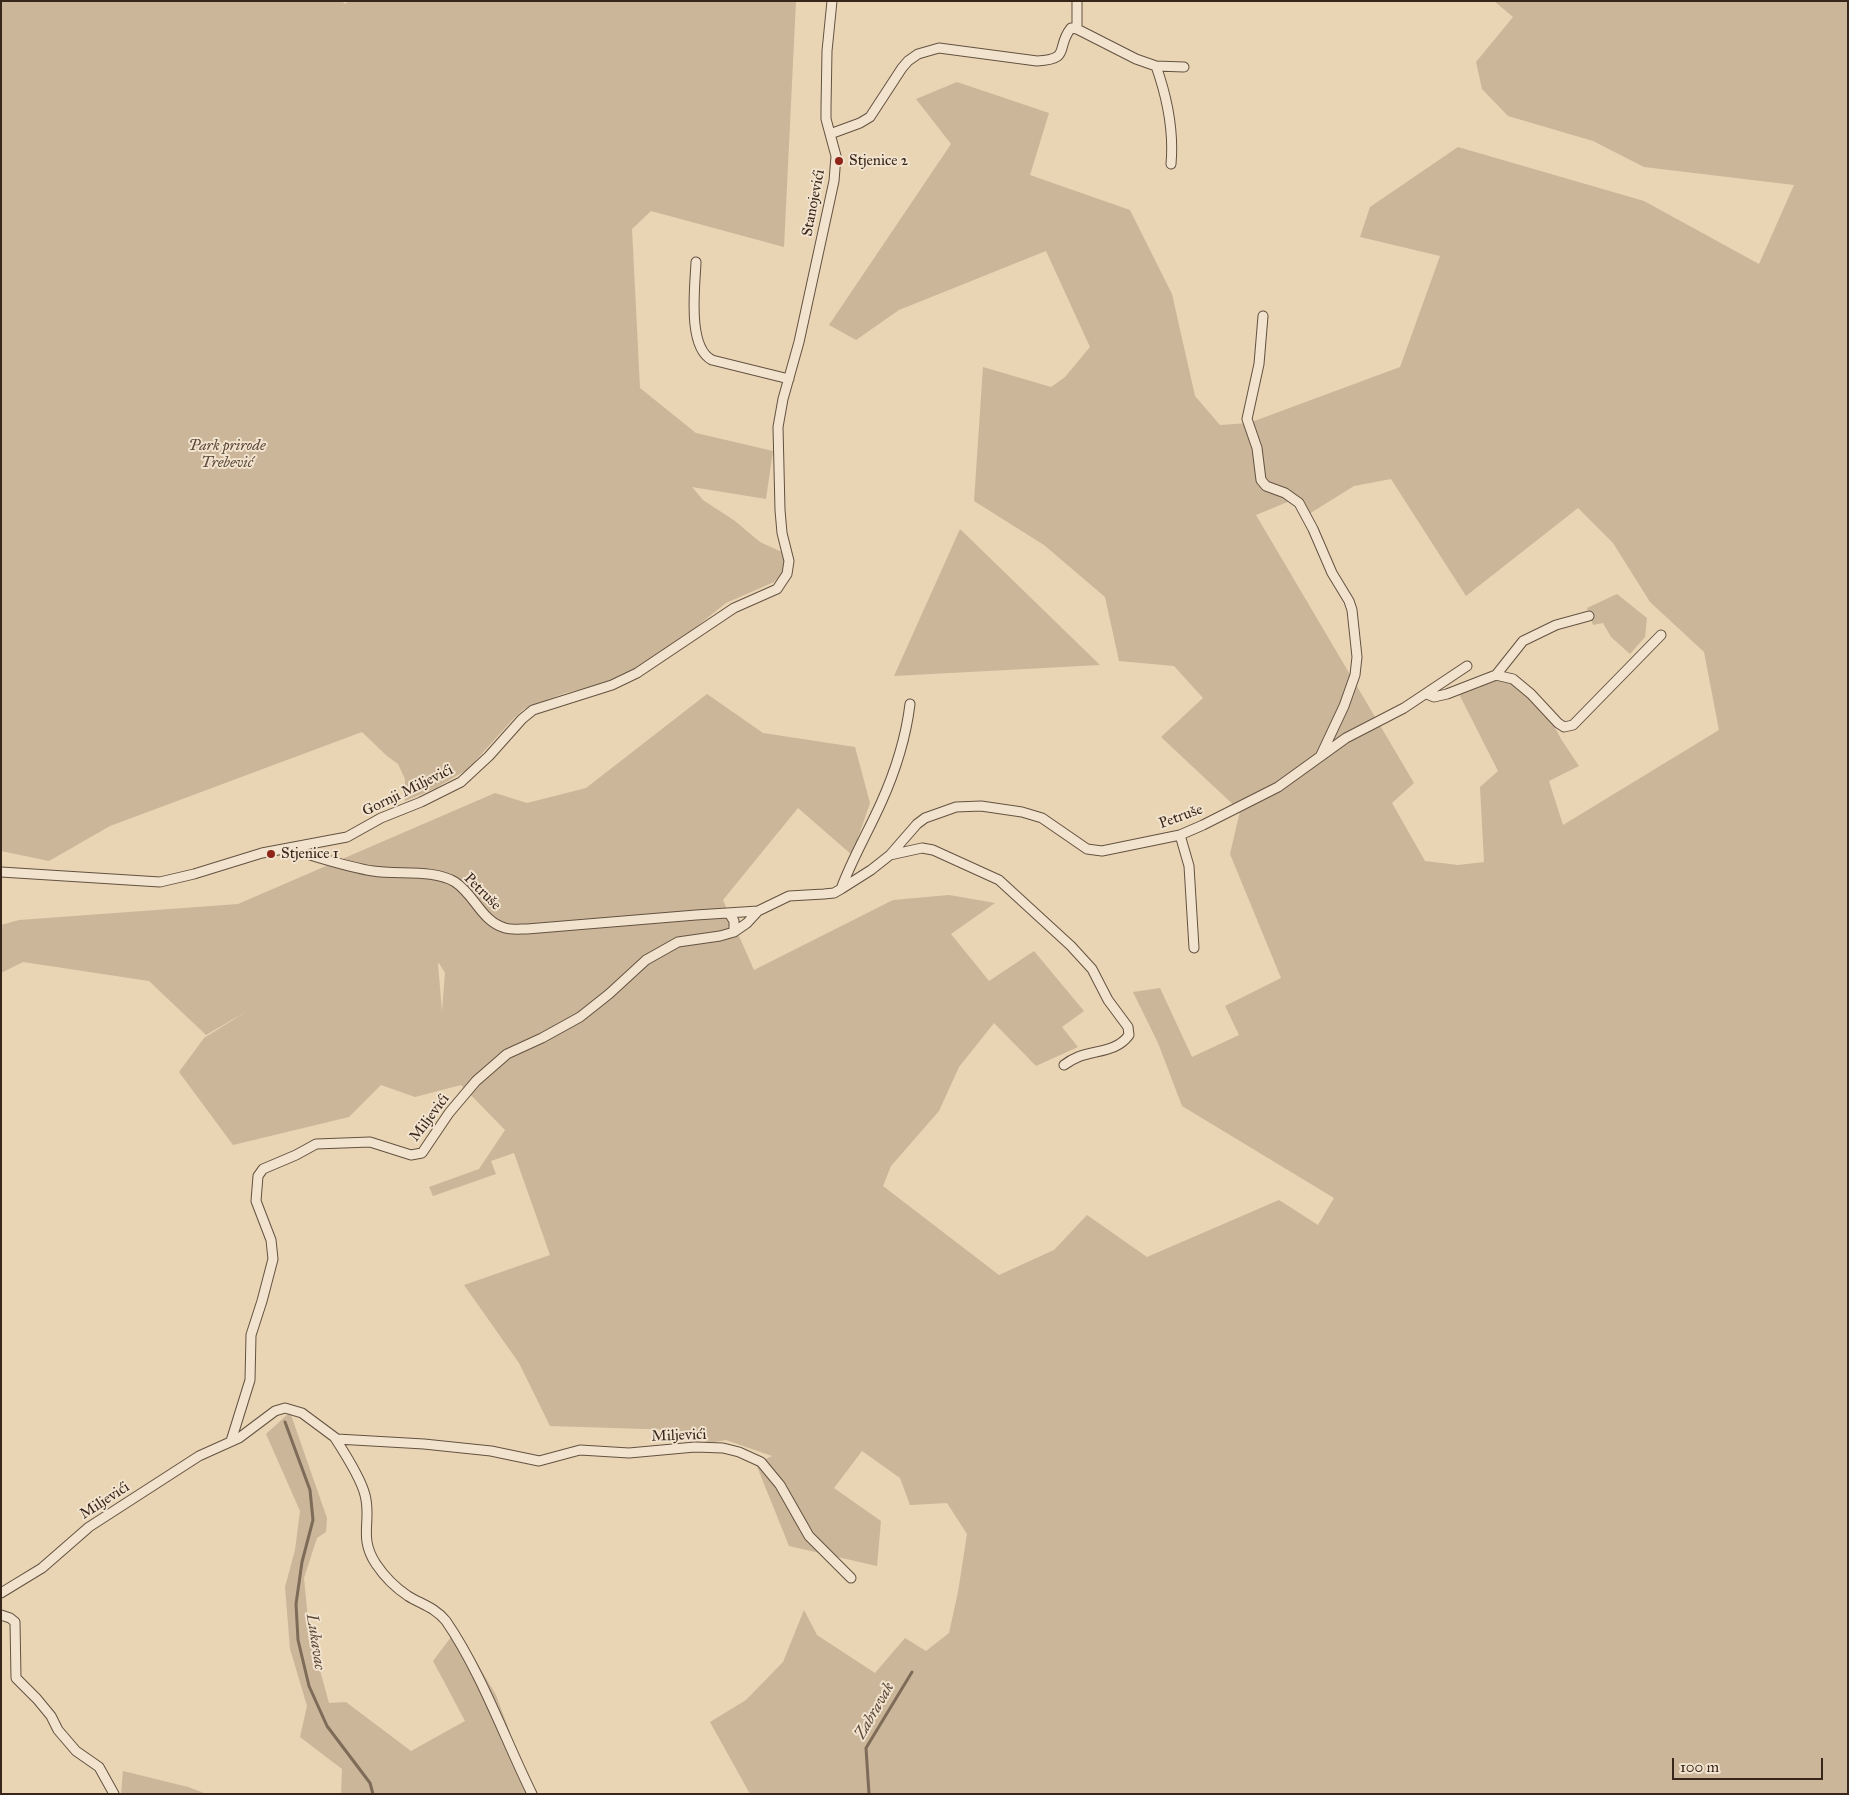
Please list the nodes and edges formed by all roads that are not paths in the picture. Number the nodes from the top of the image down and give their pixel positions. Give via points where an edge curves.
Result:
1 (832, 1) edge
2 (1077, 1) edge
3 (1077, 29) junction
4 (1156, 66) junction
5 (1184, 67) dead end
6 (830, 134) junction
7 (1170, 164) dead end
8 (696, 262) dead end
9 (1263, 316) dead end
10 (788, 378) junction
11 (777, 589) joint
12 (1589, 616) dead end
13 (1661, 635) dead end
14 (1467, 666) dead end
15 (1496, 675) junction
16 (1427, 694) junction
17 (910, 704) dead end
18 (1321, 755) junction
19 (1180, 835) junction
20 (287, 848) junction
21 (890, 855) junction
22 (1, 872) edge
23 (841, 889) junction
24 (758, 911) junction
25 (724, 913) junction
26 (734, 932) junction
27 (1194, 948) dead end
28 (1064, 1065) dead end
29 (335, 1438) junction
30 (231, 1441) junction
31 (850, 1578) dead end
32 (1, 1593) edge
33 (1, 1616) edge
34 (114, 1794) edge
35 (532, 1794) edge

1 - 6 street, Stanojevići via 826,79 826,119
2 - 3 street
3 - 4 street
3 - 6 street via 1071,28 1062,51 1052,60 1036,61 939,48 918,54 908,60 870,117
4 - 5 street
4 - 7 street via 1169,117
6 - 10 street, Stanojevići via 836,156 834,181 799,342
8 - 10 street via 695,318 700,349 706,357
9 - 18 street via 1261,356 1247,419 1257,448 1261,480 1266,486 1299,503 1352,610 1357,657 1355,675
10 - 11 street, Stanojevići via 778,426 780,510 788,561 787,574
11 - 20 street, Gornji Miljevići via 734,608 637,673 612,685 533,710 461,782 347,837
12 - 15 street via 1556,625 1523,640
13 - 15 street via 1573,725 1564,727 1513,679
14 - 16 street, Petruše
15 - 16 street via 1446,694 1434,697
16 - 18 street, Petruše
17 - 23 street via 907,726 887,788
18 - 19 street, Petruše via 1278,787
19 - 21 street, Petruše via 1093,851 1042,818 1000,808 956,807 917,824
19 - 27 street via 1189,866
20 - 22 street, Gornji Miljevići via 160,882
20 - 25 street, Petruše via 372,871 442,876 470,895 487,918 506,928 527,930
21 - 23 street, Petruše
21 - 28 street, Petruše via 922,848 933,850 999,880 1072,946 1092,969 1108,1000 1128,1026 1129,1035 1117,1047 1077,1057
23 - 24 street, Petruše via 834,893 789,896
24 - 25 street
24 - 26 street, Miljevići
25 - 26 street via 734,921
26 - 30 street, Miljevići via 678,942 646,960 580,1017 507,1054 476,1081 422,1153 411,1155 370,1142 329,1142 316,1144 263,1169 258,1176 256,1201 271,1240 273,1259 250,1335 250,1380
29 - 30 street, Miljevići via 302,1413 286,1408 275,1411
29 - 31 street, Miljevići via 491,1451 539,1460 580,1450 629,1453 694,1447 723,1448 761,1462 780,1485 809,1536
29 - 35 street via 365,1493 368,1508 366,1544 376,1563 407,1596 431,1607 444,1619 470,1663
30 - 32 street, Miljevići via 199,1456 89,1526 42,1568
33 - 34 street via 15,1622 16,1678 38,1699 76,1751 99,1767

